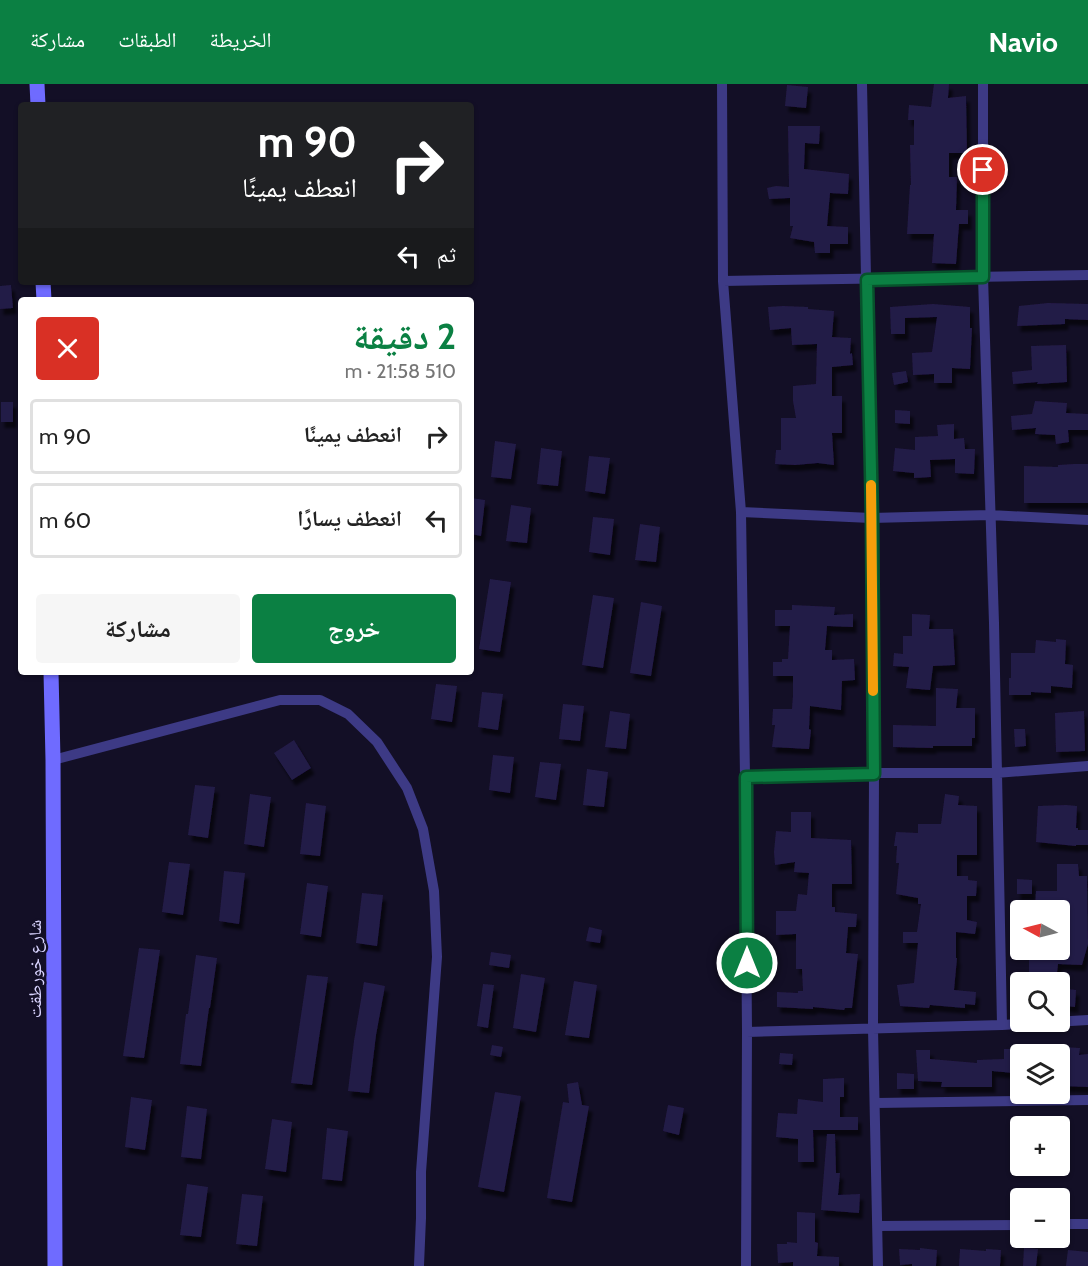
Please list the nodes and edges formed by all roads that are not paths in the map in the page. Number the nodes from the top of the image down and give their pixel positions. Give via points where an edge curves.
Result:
1 (37, 84) edge
2 (722, 84) edge
3 (862, 84) edge
4 (983, 84) edge
5 (38, 102) edge
6 (1088, 275) edge
7 (983, 277) junction
8 (867, 280) junction
9 (723, 282) junction
10 (741, 512) junction
11 (990, 515) junction
12 (872, 518) junction
13 (1088, 520) edge
14 (51, 675) edge
15 (54, 760) junction
16 (1088, 766) edge
17 (996, 773) junction
18 (874, 774) junction
19 (746, 777) junction
20 (1088, 1020) edge
21 (1002, 1025) junction
22 (873, 1029) junction
23 (747, 1032) junction
24 (1088, 1100) edge
25 (876, 1102) junction
26 (1070, 1224) edge
27 (1088, 1224) edge
28 (1010, 1225) edge
29 (878, 1226) junction
30 (55, 1266) edge
31 (420, 1266) edge
32 (746, 1266) edge
33 (878, 1266) edge

1 - 5 street
2 - 9 street
3 - 8 street
4 - 7 street
6 - 7 street
7 - 8 street
7 - 11 street
8 - 9 street
8 - 12 street
9 - 10 street
10 - 12 street
10 - 19 street
11 - 12 street
11 - 13 street
11 - 17 street
12 - 18 street
14 - 15 street, شارع خورطقت
15 - 30 street, شارع خورطقت
15 - 31 street via 279,700 320,700 348,714 377,742 407,788 423,829 434,891 437,957 421,1172
16 - 17 street
17 - 18 street
17 - 21 street
18 - 19 street
18 - 22 street
19 - 23 street
20 - 21 street
21 - 22 street
22 - 23 street
22 - 25 street
23 - 32 street
24 - 25 street
25 - 29 street
26 - 27 street
28 - 29 street
29 - 33 street

